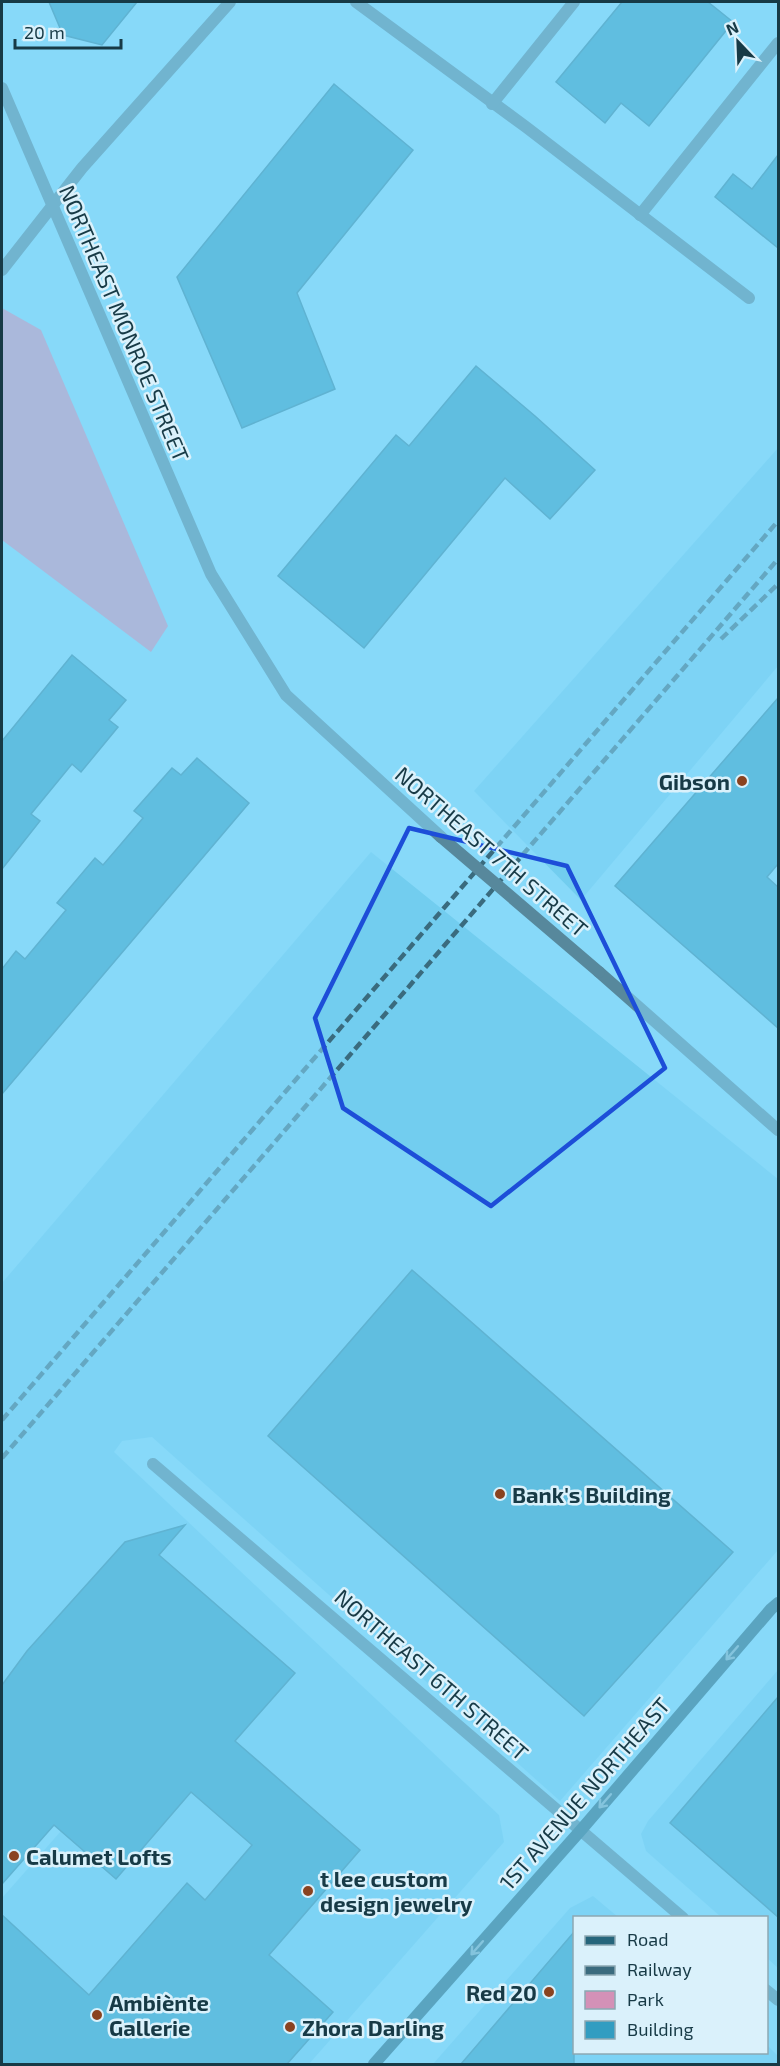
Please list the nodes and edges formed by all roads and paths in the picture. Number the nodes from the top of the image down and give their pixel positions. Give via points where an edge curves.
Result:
1 (230, 2) edge
2 (356, 2) edge
3 (574, 2) edge
4 (778, 43) edge
5 (2, 88) edge
6 (492, 104) junction
7 (52, 207) junction
8 (640, 215) junction
9 (2, 270) edge
10 (749, 298) dead end
11 (211, 574) joint
12 (778, 1130) edge
13 (153, 1464) dead end
14 (778, 1603) edge
15 (581, 1830) junction
16 (682, 1916) edge
17 (374, 2064) edge

1 - 7 street
2 - 6 street
3 - 6 street
4 - 8 street
5 - 7 street, NORTHEAST MONROE STREET
6 - 8 street
7 - 9 street
7 - 11 street, NORTHEAST MONROE STREET
8 - 10 street
11 - 12 street, NORTHEAST 7TH STREET, bridge via 286,695 441,837
13 - 15 street, NORTHEAST 6TH STREET
14 -> 15 main road, 1ST AVENUE NORTHEAST
15 - 16 street, NORTHEAST 6TH STREET
15 -> 17 main road, 1ST AVENUE NORTHEAST

